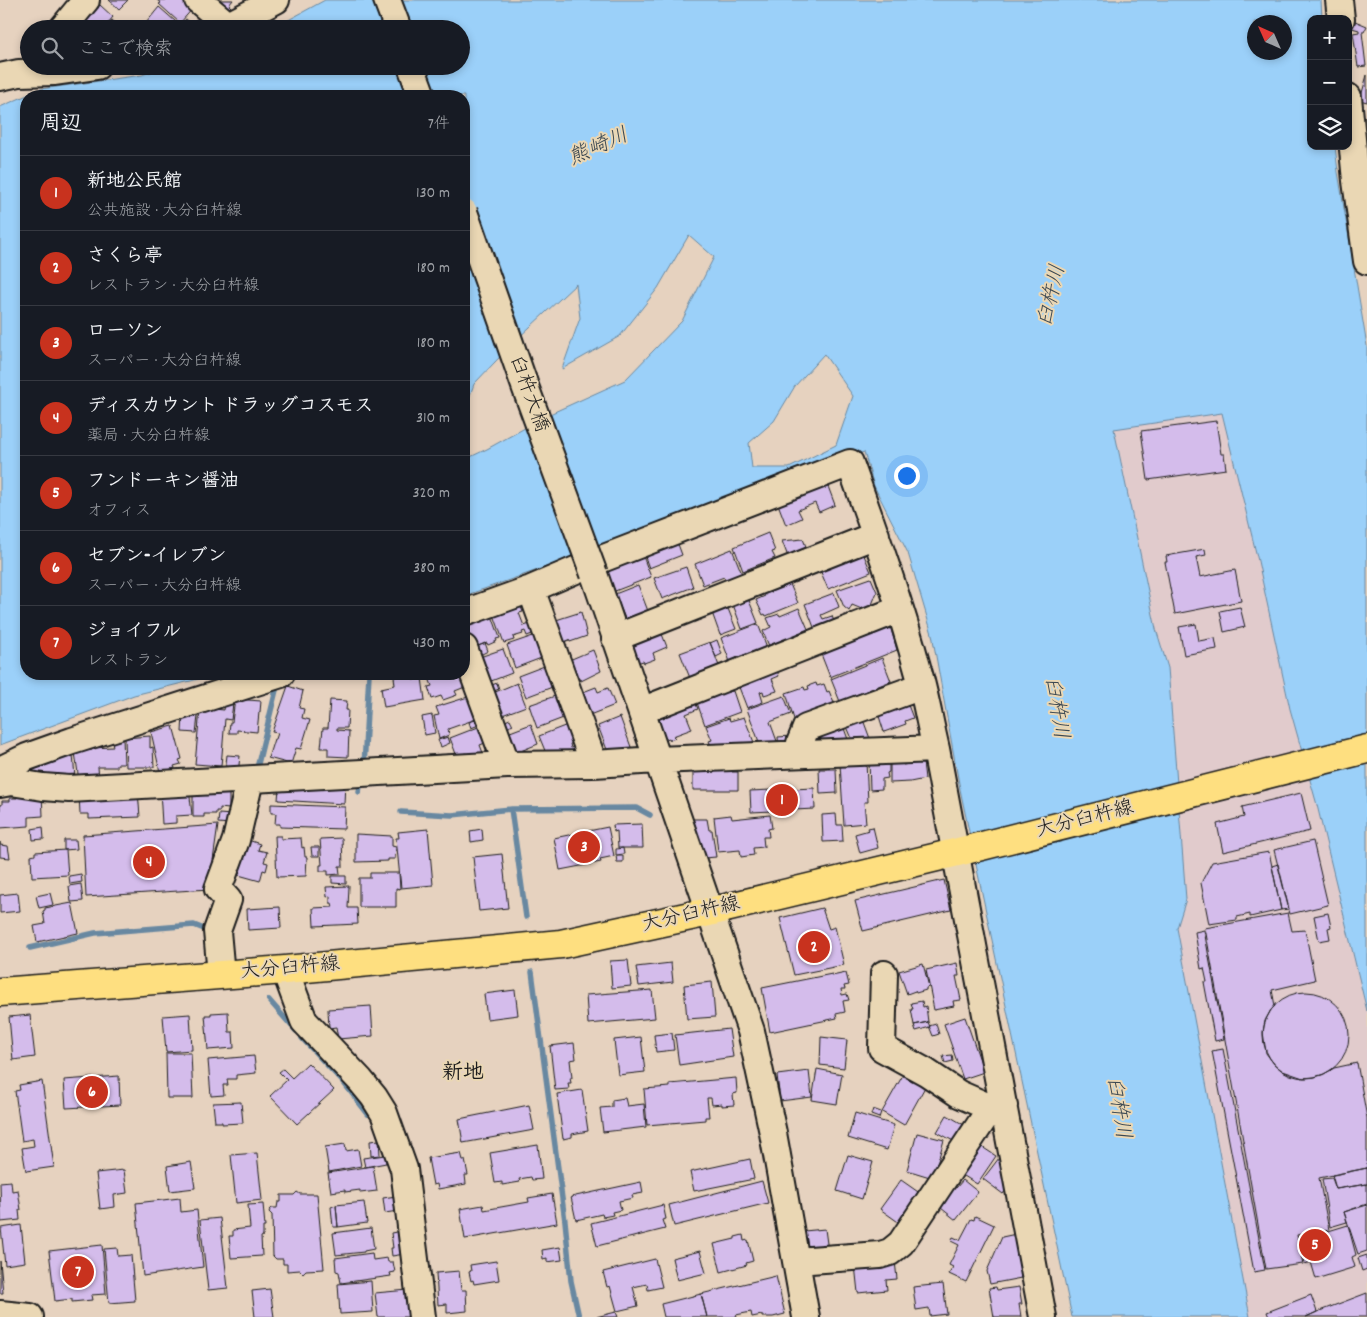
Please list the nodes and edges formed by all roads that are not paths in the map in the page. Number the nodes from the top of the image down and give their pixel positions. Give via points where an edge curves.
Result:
1 (86, 0) edge
2 (198, 0) edge
3 (276, 0) edge
4 (387, 0) edge
5 (1339, 0) edge
6 (1341, 15) edge
7 (69, 20) edge
8 (218, 20) edge
9 (238, 20) edge
10 (395, 20) edge
11 (415, 75) edge
12 (420, 90) edge
13 (1349, 105) edge
14 (470, 229) edge
15 (1367, 261) edge
16 (876, 534) junction
17 (531, 589) junction
18 (900, 609) junction
19 (470, 612) edge
20 (616, 638) junction
21 (470, 664) edge
22 (262, 680) edge
23 (922, 686) junction
24 (640, 711) junction
25 (1367, 749) edge
26 (936, 750) junction
27 (800, 754) junction
28 (658, 760) junction
29 (594, 764) junction
30 (507, 765) junction
31 (0, 770) edge
32 (250, 780) junction
33 (0, 784) edge
34 (960, 852) junction
35 (710, 912) junction
36 (285, 970) junction
37 (884, 974) dead end
38 (221, 975) junction
39 (0, 992) edge
40 (997, 1107) junction
41 (796, 1261) junction
42 (0, 1314) edge
43 (30, 1317) edge
44 (422, 1317) edge
45 (806, 1317) edge
46 (1043, 1317) edge

1 - 7 street
2 - 8 street
3 - 9 street
4 - 10 street
5 - 6 street
11 - 12 street
13 - 15 street
14 - 20 street, 臼杵大橋, bridge
16 - 17 street via 850,463
16 - 18 street
16 - 20 street
17 - 19 street
17 - 29 street
18 - 23 street
18 - 24 street
20 - 24 street, 臼杵大橋
21 - 30 street
22 - 31 street via 72,741
23 - 26 street
23 - 27 street via 806,728
24 - 28 street, 臼杵大橋
25 - 34 main road, 大分臼杵線
26 - 27 street
26 - 34 street
27 - 28 street
28 - 29 street
28 - 35 street, 臼杵大橋
29 - 30 street
30 - 32 street
32 - 33 street via 69,789 11,782
32 - 38 street via 236,840 218,889 228,900 217,932
34 - 35 main road, 大分臼杵線
34 - 40 street
35 - 36 main road, 大分臼杵線 via 561,944
35 - 41 street, 臼杵大橋 via 751,1031
36 - 38 main road, 大分臼杵線
36 - 44 street via 304,1021 360,1080 384,1113 404,1169
37 - 40 street via 882,1048 959,1094
38 - 39 main road, 大分臼杵線
40 - 41 street via 901,1243 890,1252
40 - 46 street
41 - 45 street, 臼杵大橋
42 - 43 street

